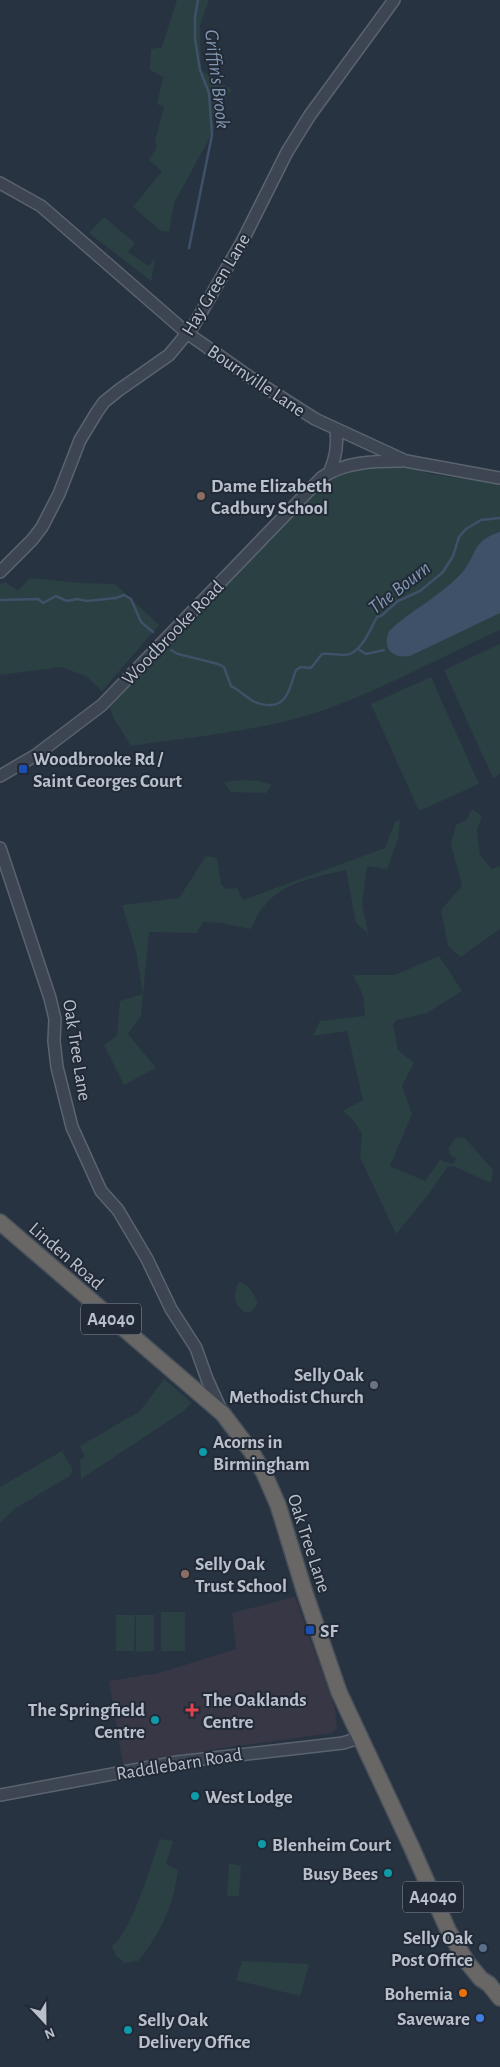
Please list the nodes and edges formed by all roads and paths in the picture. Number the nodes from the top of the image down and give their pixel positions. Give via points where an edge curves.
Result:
1 (394, 0) edge
2 (0, 183) edge
3 (187, 333) junction
4 (336, 430) junction
5 (406, 462) junction
6 (330, 471) junction
7 (500, 478) edge
8 (0, 572) edge
9 (0, 776) edge
10 (0, 848) edge
11 (0, 1222) edge
12 (223, 1414) junction
13 (359, 1738) junction
14 (0, 1795) edge
15 (490, 1984) edge
16 (500, 1998) edge
17 (500, 2012) edge

1 - 3 street, Hay Green Lane via 310,115
2 - 3 street, Bournville Lane via 41,206
3 - 4 street, Bournville Lane via 251,378
3 - 8 street, Hay Green Lane via 169,355 119,390 96,412 80,440 42,527
4 - 5 street, Bournville Lane
4 - 6 street, Woodbrooke Road via 338,444
5 - 6 street via 376,462
5 - 7 street, Bournville Lane
6 - 9 street, Woodbrooke Road via 102,704 36,756
10 - 12 street, Oak Tree Lane via 50,998 55,1019 57,1067 72,1127 100,1191 118,1210 171,1309 196,1348
11 - 12 highway, Linden Road / A4040
12 - 13 highway, Oak Tree Lane / A4040 via 251,1451 278,1505 329,1663
13 - 14 street, Raddlebarn Road via 343,1743 178,1762
13 - 15 highway, Oak Tree Lane / A4040 via 448,1930 467,1962
15 - 16 highway, Oak Tree Lane / A4040
15 - 17 highway

